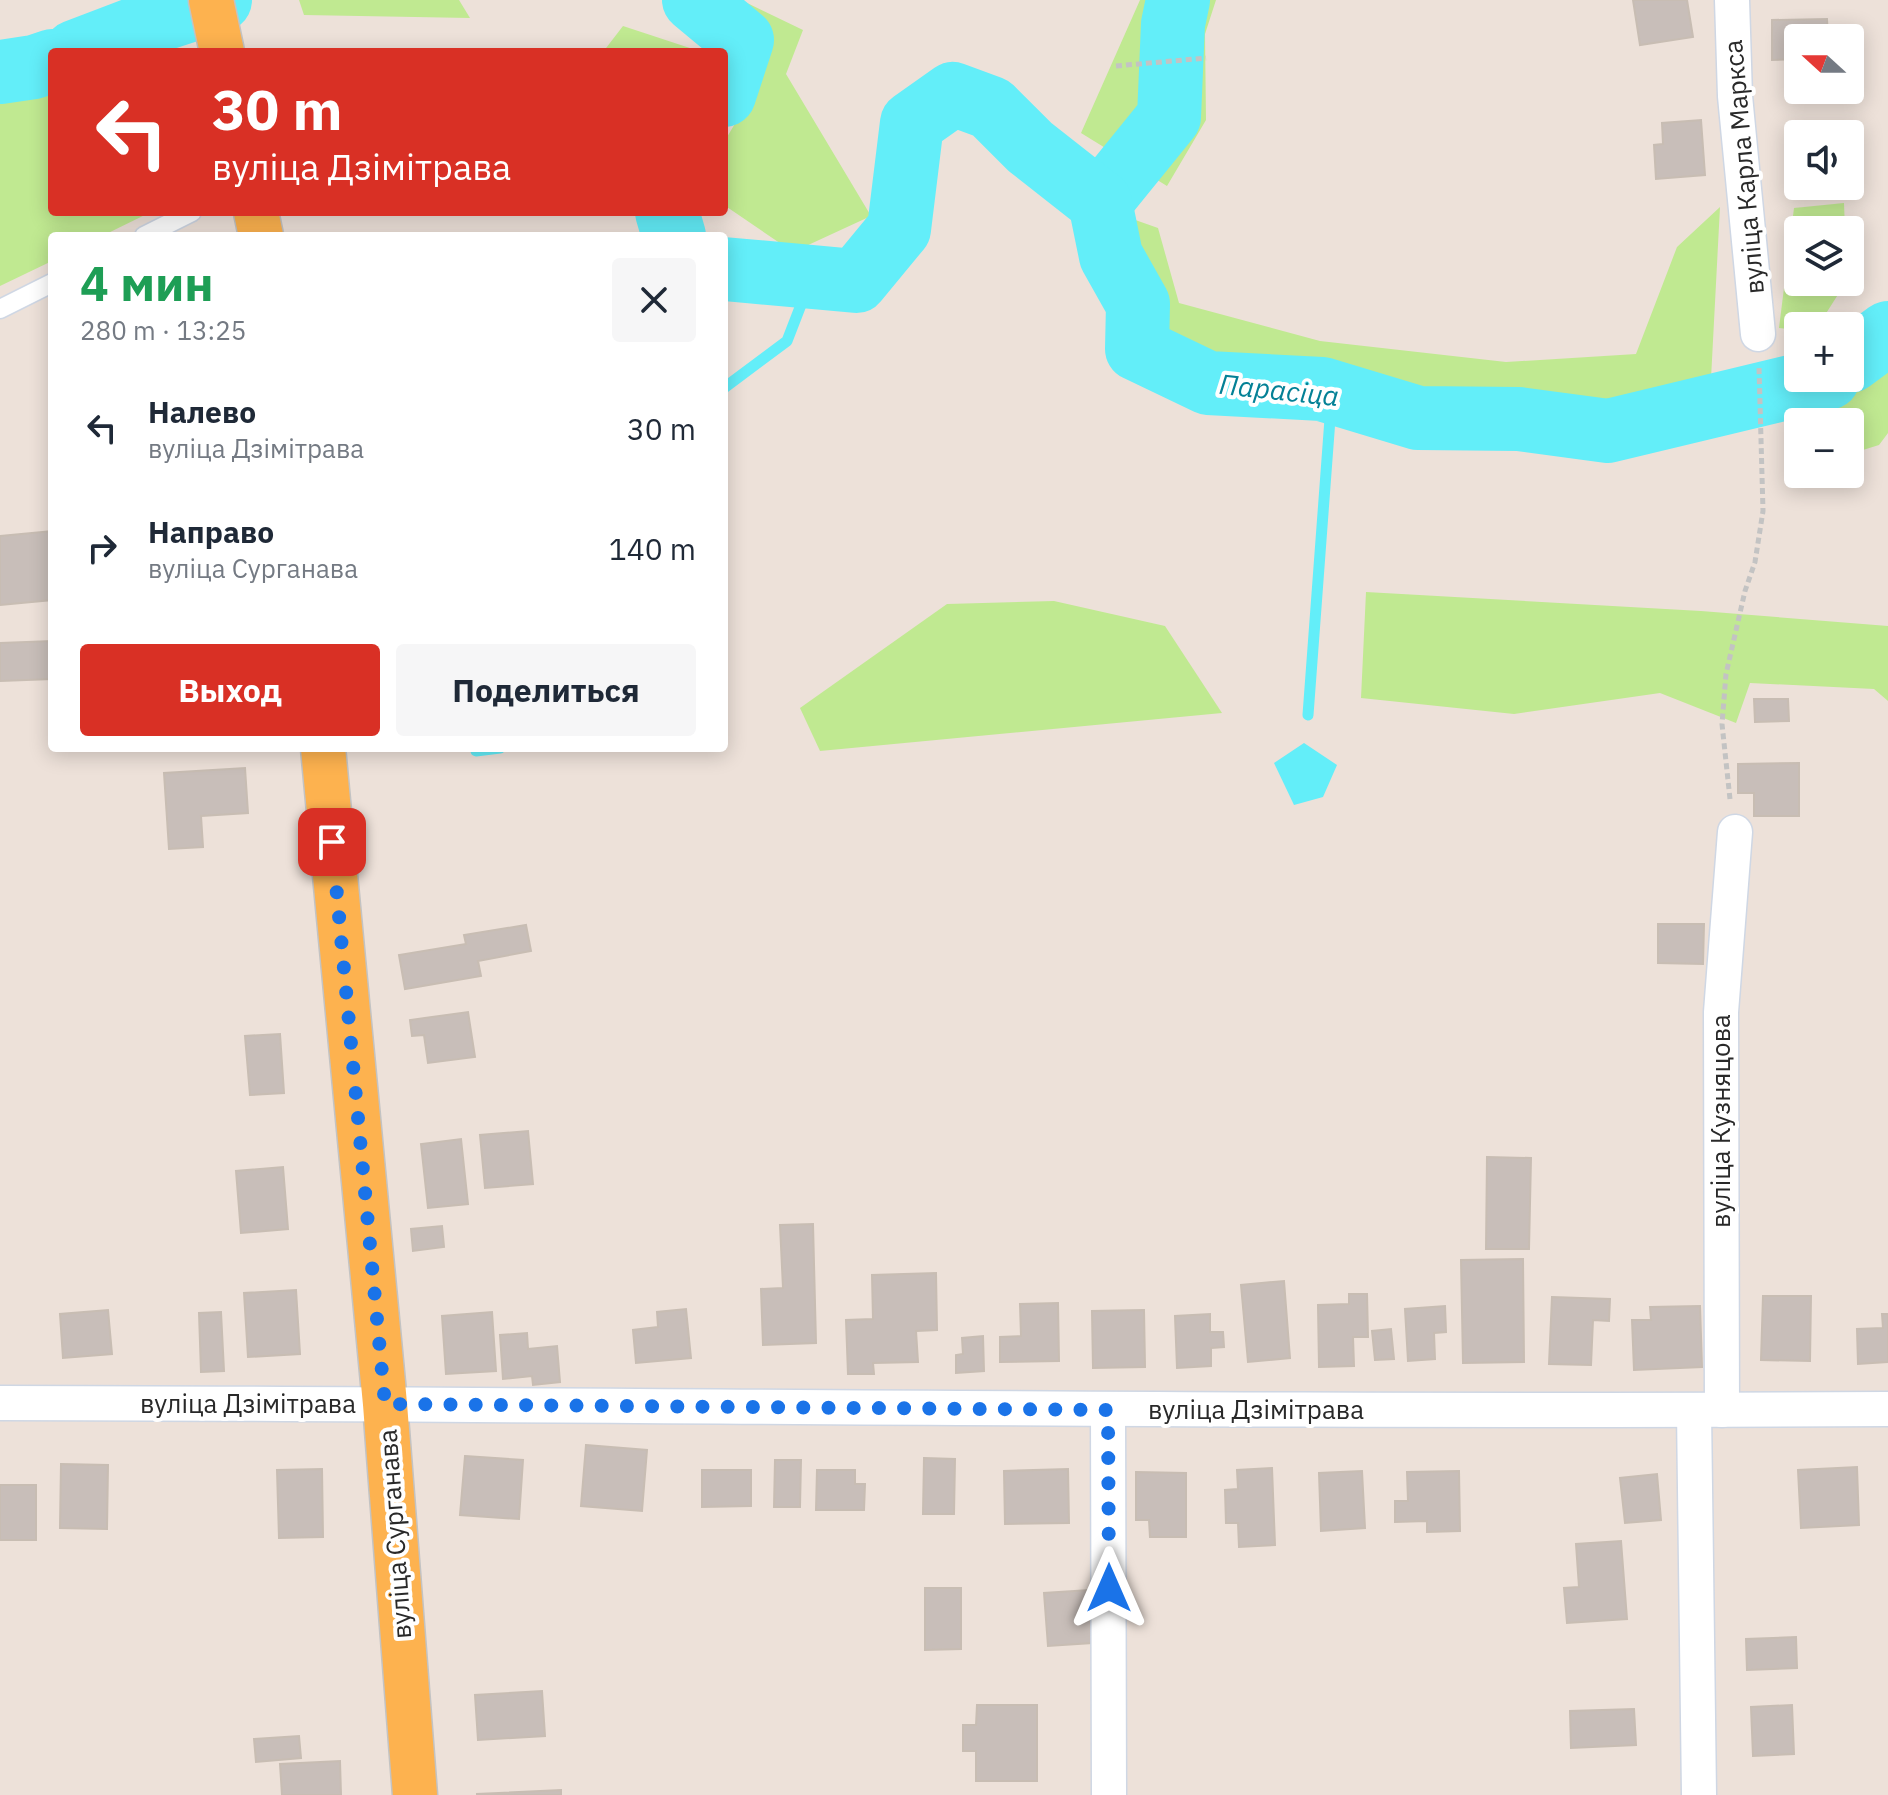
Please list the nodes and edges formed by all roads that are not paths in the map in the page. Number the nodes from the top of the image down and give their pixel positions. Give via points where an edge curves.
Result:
1 (211, 0) edge
2 (1732, 0) edge
3 (221, 48) edge
4 (184, 216) edge
5 (152, 232) edge
6 (48, 285) edge
7 (0, 309) edge
8 (1758, 334) road end
9 (323, 752) edge
10 (1735, 832) road end
11 (0, 1403) edge
12 (385, 1404) junction
13 (1888, 1409) edge
14 (1108, 1410) junction
15 (1708, 1411) junction
16 (415, 1795) edge
17 (1109, 1795) edge
18 (1699, 1795) edge

1 - 3 main road
2 - 8 street, вуліца Карла Маркса via 1735,96
4 - 5 lane
6 - 7 lane
9 - 12 main road, вуліца Сурганава
10 - 15 street, вуліца Кузняцова via 1721,1012
11 - 12 street, вуліца Дзімітрава
12 - 14 street, вуліца Дзімітрава
12 - 16 main road, вуліца Сурганава
13 - 15 street, вуліца Дзімітрава
14 - 15 street, вуліца Дзімітрава
14 - 17 street
15 - 18 street, вуліца Кузняцова

